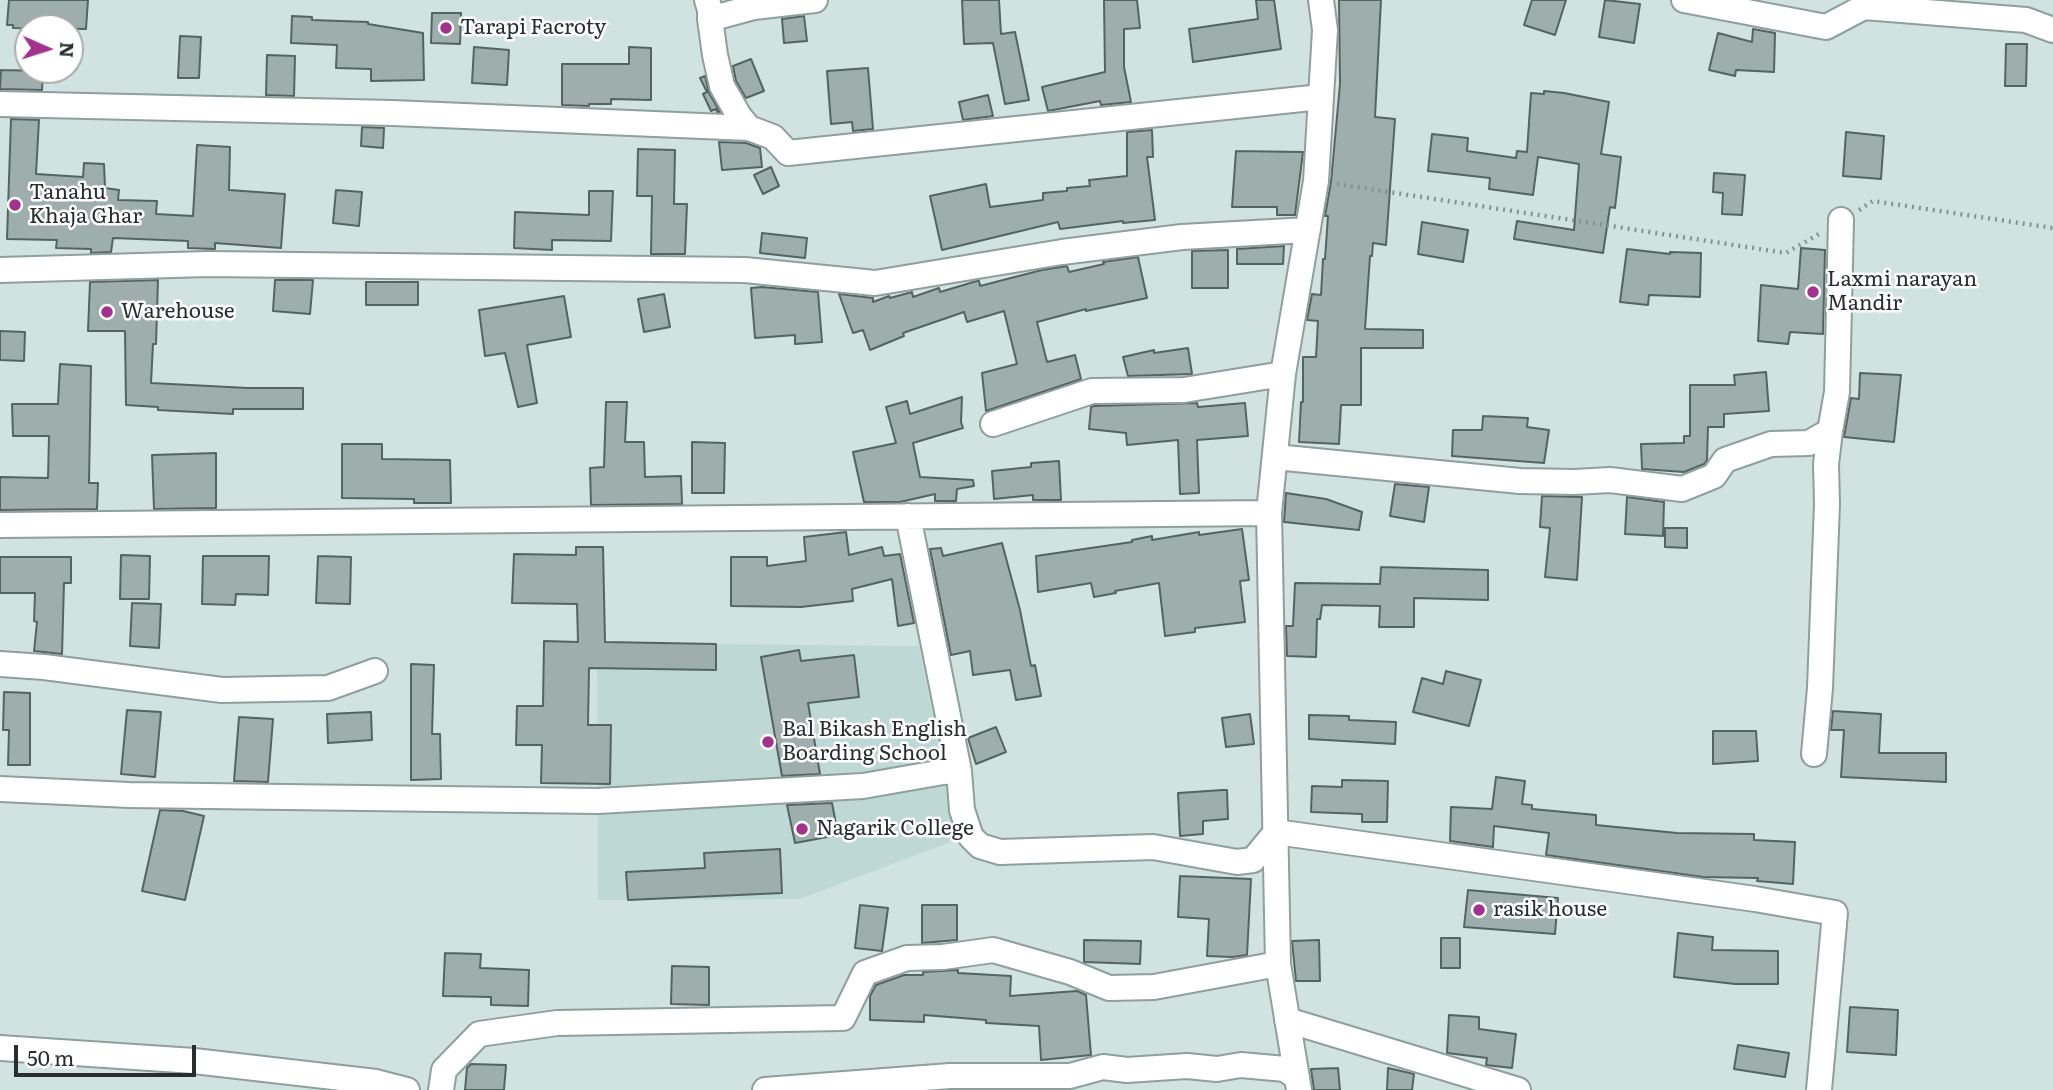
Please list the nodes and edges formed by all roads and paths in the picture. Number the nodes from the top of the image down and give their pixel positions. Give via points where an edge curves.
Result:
1 (815, 0) edge
2 (1321, 0) edge
3 (1684, 0) edge
4 (708, 9) edge
5 (2018, 10) edge
6 (2053, 30) edge
7 (1321, 97) junction
8 (0, 104) edge
9 (749, 128) junction
10 (1316, 181) junction
11 (1842, 220) junction
12 (2053, 228) edge
13 (1308, 230) junction
14 (0, 270) edge
15 (1283, 374) junction
16 (993, 424) dead end
17 (1830, 431) junction
18 (1275, 457) junction
19 (1269, 513) junction
20 (908, 516) junction
21 (0, 526) edge
22 (0, 664) edge
23 (376, 671) dead end
24 (1814, 754) dead end
25 (959, 771) junction
26 (0, 789) edge
27 (1276, 832) junction
28 (1278, 964) junction
29 (1287, 1020) junction
30 (0, 1048) edge
31 (1297, 1083) edge
32 (407, 1090) edge
33 (441, 1090) edge
34 (765, 1090) edge
35 (1518, 1090) edge
36 (1819, 1090) edge

1 - 4 street
2 - 7 street via 1325,30
3 - 5 street via 1826,27 1864,7
4 - 9 street via 722,86
5 - 6 street via 2026,20
7 - 9 street via 788,153 773,137
7 - 10 street
8 - 9 street via 393,113
10 - 11 path via 1786,253
10 - 13 street
11 - 12 path via 1873,201
11 - 17 street via 1837,393
13 - 14 street via 1182,237 875,283 746,270 208,264
13 - 15 street
15 - 16 street via 1184,390 1093,391
15 - 18 street
17 - 18 street via 1809,443 1772,444 1725,460 1714,476 1682,489 1610,480 1520,481
17 - 24 street
18 - 19 street
19 - 20 street
19 - 27 street
20 - 21 street
20 - 25 street
22 - 23 street via 222,690 328,688
25 - 26 street via 863,786 598,801
25 - 27 street via 962,810 971,837 980,846 1000,852 1153,847 1237,862 1253,860
27 - 28 street
27 - 36 street via 1835,912
28 - 29 street
28 - 33 street via 1154,987 1109,988 993,950 907,958 865,973 843,1018 557,1023 479,1034 444,1070
29 - 31 street
29 - 35 street
30 - 32 street via 194,1060 376,1082
31 - 34 street via 1285,1069 1241,1065 1217,1069 1103,1067 1070,1076 950,1076

